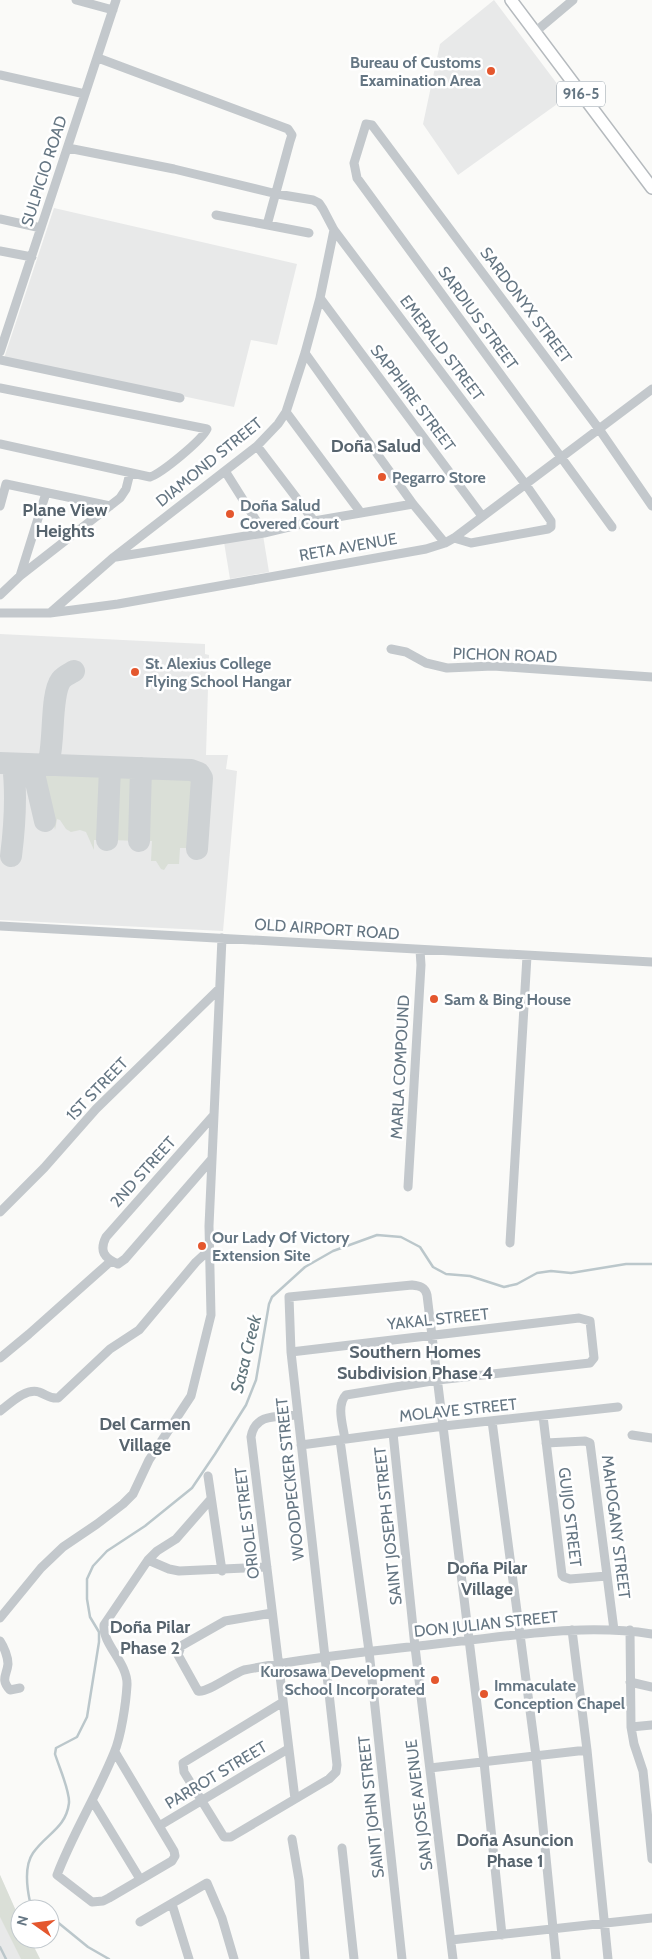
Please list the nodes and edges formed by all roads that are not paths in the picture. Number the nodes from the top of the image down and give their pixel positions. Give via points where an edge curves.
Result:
1 (76, 0) edge
2 (116, 0) edge
3 (511, 0) edge
4 (573, 0) edge
5 (113, 10) junction
6 (534, 32) junction
7 (98, 58) junction
8 (0, 75) edge
9 (86, 94) junction
10 (372, 125) joint
11 (68, 148) junction
12 (652, 188) edge
13 (277, 194) junction
14 (216, 215) dead end
15 (0, 218) edge
16 (267, 225) junction
17 (41, 228) junction
18 (334, 230) junction
19 (310, 233) dead end
20 (0, 251) edge
21 (32, 257) junction
22 (320, 298) junction
23 (0, 352) edge
24 (305, 353) junction
25 (0, 360) edge
26 (0, 388) edge
27 (652, 389) edge
28 (180, 398) dead end
29 (286, 412) junction
30 (599, 429) junction
31 (0, 444) edge
32 (257, 446) junction
33 (561, 458) junction
34 (224, 471) junction
35 (130, 473) junction
36 (526, 485) junction
37 (46, 493) junction
38 (414, 504) junction
39 (0, 506) edge
40 (110, 506) junction
41 (652, 506) edge
42 (361, 513) junction
43 (482, 516) junction
44 (314, 520) junction
45 (612, 527) dead end
46 (264, 533) junction
47 (454, 538) junction
48 (445, 543) junction
49 (114, 557) junction
50 (20, 576) junction
51 (0, 594) edge
52 (0, 613) edge
53 (50, 613) junction
54 (391, 649) dead end
55 (652, 677) edge
56 (0, 926) edge
57 (222, 938) junction
58 (420, 950) junction
59 (527, 956) junction
60 (652, 962) edge
61 (219, 989) junction
62 (213, 1116) junction
63 (211, 1160) junction
64 (408, 1186) dead end
65 (0, 1212) edge
66 (510, 1243) dead end
67 (208, 1251) junction
68 (111, 1261) junction
69 (433, 1336) junction
70 (291, 1352) junction
71 (0, 1358) edge
72 (438, 1380) junction
73 (618, 1407) dead end
74 (0, 1411) edge
75 (298, 1415) junction
76 (543, 1416) junction
77 (492, 1422) junction
78 (444, 1426) junction
79 (393, 1433) junction
80 (632, 1434) dead end
81 (652, 1438) edge
82 (343, 1440) junction
83 (546, 1443) junction
84 (301, 1445) junction
85 (208, 1476) dead end
86 (211, 1499) junction
87 (148, 1560) junction
88 (267, 1567) junction
89 (222, 1571) junction
90 (607, 1576) junction
91 (272, 1613) junction
92 (0, 1618) edge
93 (572, 1630) junction
94 (614, 1630) junction
95 (630, 1630) junction
96 (652, 1634) edge
97 (520, 1635) junction
98 (0, 1641) edge
99 (469, 1641) junction
100 (416, 1647) junction
101 (370, 1651) junction
102 (324, 1656) junction
103 (278, 1663) junction
104 (630, 1682) junction
105 (652, 1686) edge
106 (20, 1688) dead end
107 (282, 1702) junction
108 (652, 1726) edge
109 (631, 1727) junction
110 (288, 1749) junction
111 (587, 1750) junction
112 (114, 1752) junction
113 (536, 1756) junction
114 (484, 1762) junction
115 (430, 1768) junction
116 (295, 1799) junction
117 (92, 1800) junction
118 (202, 1802) junction
119 (159, 1826) junction
120 (292, 1839) dead end
121 (342, 1848) dead end
122 (652, 1859) edge
123 (140, 1879) junction
124 (172, 1904) junction
125 (652, 1918) edge
126 (140, 1922) dead end
127 (604, 1924) junction
128 (553, 1929) junction
129 (502, 1934) junction
130 (451, 1940) junction
131 (189, 1959) edge
132 (234, 1959) edge
133 (305, 1959) edge
134 (354, 1959) edge
135 (402, 1959) edge
136 (453, 1959) edge
137 (556, 1959) edge
138 (608, 1959) edge

1 - 5 street
2 - 5 street, SULPICIO ROAD
3 - 6 main road, 916-5
4 - 6 street
5 - 7 street, SULPICIO ROAD
6 - 12 main road, 916-5
7 - 9 street, SULPICIO ROAD
7 - 13 street via 288,129 292,135
8 - 9 street
9 - 11 street, SULPICIO ROAD
10 - 30 street, SARDONYX STREET
10 - 33 street, SARDIUS STREET via 368,123 365,126 354,163 356,178
11 - 13 street, EMERALD STREET
11 - 17 street, SULPICIO ROAD
13 - 16 street
13 - 18 street, EMERALD STREET via 308,198 319,203
14 - 16 street
15 - 17 street
16 - 19 street
17 - 21 street, SULPICIO ROAD
18 - 22 street, DIAMOND STREET
18 - 36 street, EMERALD STREET
20 - 21 street
21 - 23 street, SULPICIO ROAD
22 - 24 street, DIAMOND STREET
22 - 43 street, SAPPHIRE STREET
24 - 29 street, DIAMOND STREET
24 - 38 street
25 - 28 street
26 - 35 street via 206,429 199,440 154,476
27 - 30 street, RETA AVENUE
29 - 32 street, DIAMOND STREET
29 - 42 street
30 - 33 street, RETA AVENUE
30 - 41 street, SARDONYX STREET
31 - 35 street
32 - 34 street, DIAMOND STREET
32 - 44 street
33 - 36 street, RETA AVENUE
33 - 45 street, SARDIUS STREET
34 - 46 street
34 - 49 street, DIAMOND STREET
35 - 40 street via 123,494
36 - 43 street, RETA AVENUE
36 - 47 street, EMERALD STREET via 551,520 551,527 471,543
37 - 39 street via 6,484
37 - 40 street
37 - 50 street
38 - 42 street
38 - 48 street
40 - 50 street
42 - 44 street
43 - 47 street, RETA AVENUE
44 - 46 street
46 - 49 street
47 - 48 street, RETA AVENUE
48 - 53 street, RETA AVENUE via 118,604
49 - 53 street, DIAMOND STREET
50 - 51 street
52 - 53 street, RETA AVENUE
54 - 55 street, PICHON ROAD via 447,668 493,666
56 - 57 street, OLD AIRPORT ROAD
57 - 58 street, OLD AIRPORT ROAD
57 - 61 street
58 - 59 street, OLD AIRPORT ROAD
58 - 64 street, MARLA COMPOUND
59 - 60 street, OLD AIRPORT ROAD
59 - 66 street
61 - 62 street
61 - 65 street, 1ST STREET via 96,1109
62 - 63 street
62 - 68 street, 2ND STREET via 115,1225 104,1242 102,1252
63 - 67 street
63 - 68 street via 125,1259 118,1264
67 - 74 street via 139,1330 110,1349 58,1398 30,1391
67 - 92 street via 211,1315 191,1396 143,1470 132,1494 63,1547 41,1568
68 - 71 street
69 - 70 street, YAKAL STREET
69 - 70 street, WOODPECKER STREET via 426,1290 417,1286 289,1297
69 - 72 street
69 - 72 street, YAKAL STREET via 579,1318 588,1319 592,1332 593,1362 587,1364
70 - 75 street, WOODPECKER STREET
72 - 78 street
72 - 82 street, SAINT JOHN STREET via 346,1395 340,1406
73 - 76 street, MOLAVE STREET
75 - 84 street, WOODPECKER STREET
75 - 88 street, ORIOLE STREET via 265,1418 253,1428
76 - 77 street, MOLAVE STREET
76 - 83 street, GUIJO STREET
77 - 78 street, MOLAVE STREET
77 - 97 street
78 - 79 street, MOLAVE STREET
78 - 99 street
79 - 82 street, MOLAVE STREET
79 - 100 street, SAINT JOSEPH STREET
80 - 81 street
82 - 84 street, MOLAVE STREET
82 - 101 street, SAINT JOHN STREET
83 - 90 street, MAHOGANY STREET via 590,1443
83 - 90 street, GUIJO STREET via 562,1575 570,1579
84 - 102 street, WOODPECKER STREET
85 - 86 street
86 - 87 street via 176,1539
86 - 89 street
87 - 89 street via 179,1571
87 - 112 street via 104,1625 127,1680
88 - 89 street
88 - 91 street, ORIOLE STREET
90 - 94 street, MAHOGANY STREET
91 - 103 street, ORIOLE STREET
91 - 103 street, DON JULIAN STREET via 225,1621 181,1646 178,1652 199,1692 239,1671
93 - 94 street, DON JULIAN STREET
93 - 97 street, DON JULIAN STREET
93 - 111 street
94 - 95 street, DON JULIAN STREET
95 - 96 street, DON JULIAN STREET
95 - 104 street
97 - 99 street, DON JULIAN STREET
97 - 113 street
98 - 106 street via 8,1662 4,1675 7,1687 10,1690
99 - 100 street, DON JULIAN STREET
99 - 114 street
100 - 101 street, DON JULIAN STREET
100 - 115 street, SAN JOSE AVENUE
101 - 102 street, DON JULIAN STREET
101 - 135 street, SAINT JOHN STREET
102 - 103 street, DON JULIAN STREET
102 - 116 street, WOODPECKER STREET via 336,1772
103 - 107 street, ORIOLE STREET
104 - 105 street
104 - 109 street
107 - 110 street, ORIOLE STREET
107 - 118 street via 183,1763 184,1772
108 - 109 street
109 - 122 street via 643,1772
110 - 116 street, ORIOLE STREET
110 - 118 street, PARROT STREET
111 - 113 street
111 - 127 street
112 - 117 street
112 - 119 street
113 - 114 street
113 - 128 street
114 - 115 street
114 - 129 street
115 - 130 street, SAN JOSE AVENUE
116 - 118 street via 226,1838
117 - 123 street
117 - 123 street via 57,1875 92,1902 103,1901
118 - 119 street, PARROT STREET
119 - 123 street via 175,1856 172,1861
120 - 133 street via 299,1880
121 - 134 street
124 - 126 street
124 - 131 street
124 - 132 street via 207,1883
125 - 127 street
127 - 128 street
127 - 138 street
128 - 129 street
128 - 137 street
129 - 130 street
130 - 136 street, SAN JOSE AVENUE

